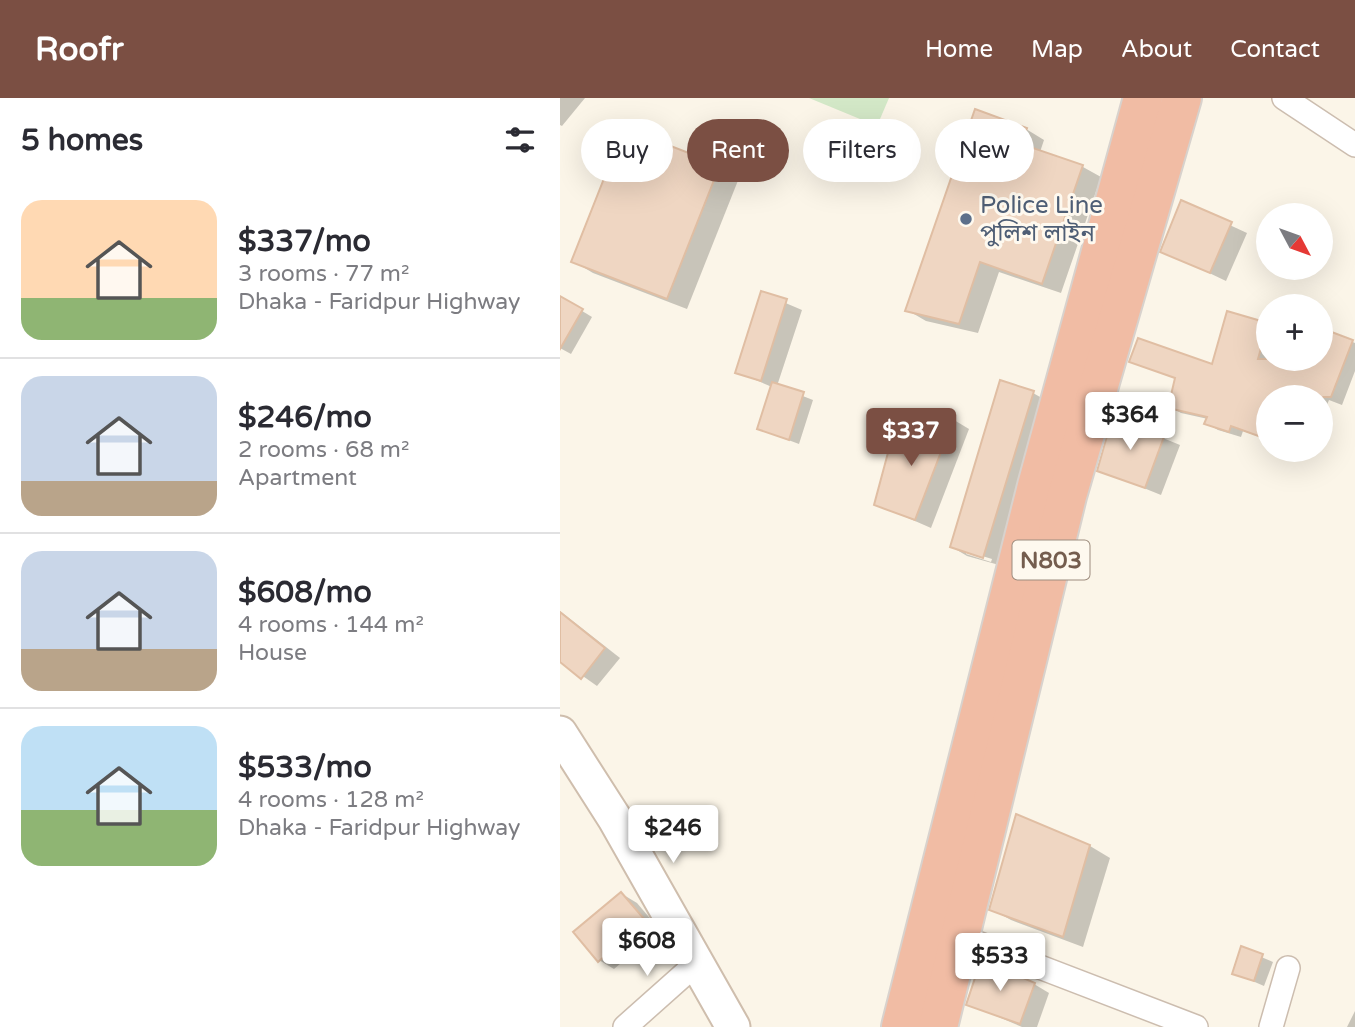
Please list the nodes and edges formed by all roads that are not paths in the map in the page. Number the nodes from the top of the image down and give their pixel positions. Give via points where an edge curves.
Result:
1 (1143, 98) edge
2 (1182, 98) edge
3 (1284, 98) edge
4 (1355, 145) edge
5 (560, 733) edge
6 (957, 873) junction
7 (959, 936) junction
8 (698, 962) junction
9 (1288, 968) dead end
10 (625, 1027) edge
11 (733, 1027) edge
12 (901, 1027) edge
13 (937, 1027) edge
14 (1196, 1027) edge
15 (1271, 1027) edge

1 - 6 highway, N803 via 1037,486
2 - 6 highway, N803
3 - 4 street
5 - 8 street
6 - 7 highway, N803
6 - 12 highway, N803
7 - 13 highway, N803
7 - 14 street
8 - 10 street
8 - 11 street
9 - 15 street

